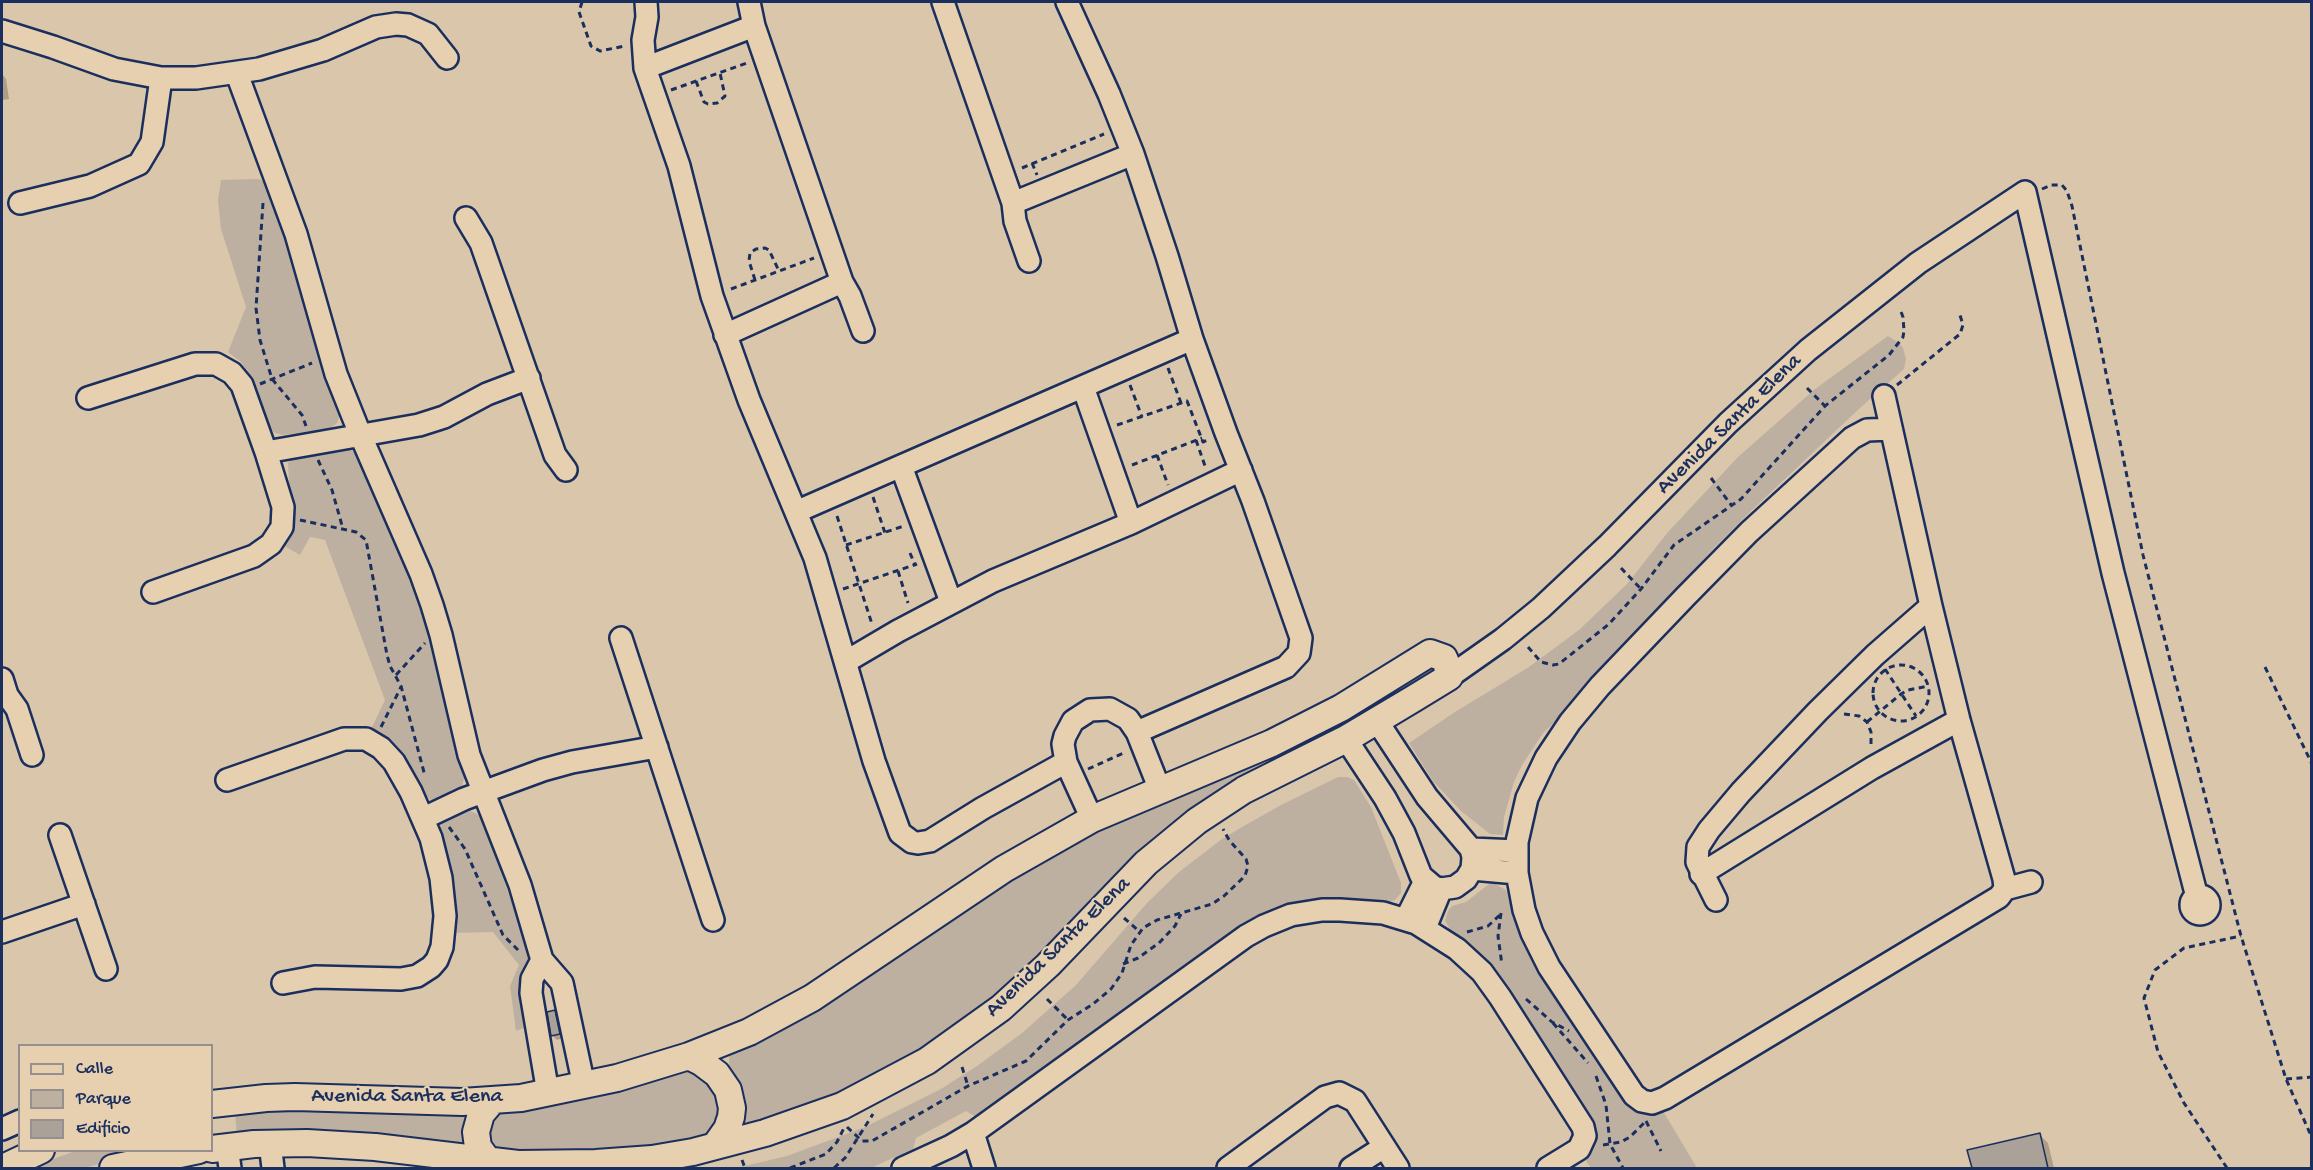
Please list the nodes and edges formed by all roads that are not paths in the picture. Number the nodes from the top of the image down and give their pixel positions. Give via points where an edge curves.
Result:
1 (646, 2) edge
2 (749, 2) edge
3 (943, 2) edge
4 (1067, 2) edge
5 (754, 26) junction
6 (2, 31) edge
7 (447, 58) dead end
8 (645, 68) junction
9 (237, 74) junction
10 (161, 78) junction
11 (1133, 154) junction
12 (20, 203) dead end
13 (1013, 203) junction
14 (466, 218) dead end
15 (1029, 261) dead end
16 (842, 282) junction
17 (863, 331) dead end
18 (725, 334) junction
19 (1192, 339) junction
20 (529, 378) junction
21 (1083, 387) junction
22 (1884, 396) road end
23 (88, 398) dead end
24 (1891, 429) junction
25 (360, 434) junction
26 (266, 452) junction
27 (902, 466) junction
28 (566, 470) dead end
29 (1241, 470) junction
30 (798, 511) junction
31 (1131, 523) junction
32 (153, 592) dead end
33 (951, 602) junction
34 (1931, 606) junction
35 (621, 638) dead end
36 (847, 661) junction
37 (1449, 677) junction
38 (3, 690) edge
39 (1959, 720) junction
40 (1377, 721) junction
41 (1140, 738) junction
42 (1346, 739) junction
43 (657, 747) junction
44 (32, 755) dead end
45 (1069, 769) junction
46 (227, 780) dead end
47 (1160, 790) junction
48 (483, 792) junction
49 (430, 815) junction
50 (1092, 819) junction
51 (60, 835) dead end
52 (1517, 851) junction
53 (1471, 859) junction
54 (1701, 874) junction
55 (1517, 880) junction
56 (2031, 882) dead end
57 (1433, 885) junction
58 (2005, 889) junction
59 (2197, 897) dead end
60 (1716, 900) dead end
61 (84, 904) junction
62 (1406, 919) junction
63 (713, 920) dead end
64 (2, 932) edge
65 (1434, 933) junction
66 (542, 960) junction
67 (106, 969) dead end
68 (283, 983) dead end
69 (689, 1056) junction
70 (584, 1086) junction
71 (548, 1093) junction
72 (493, 1100) junction
73 (215, 1104) edge
74 (18, 1122) edge
75 (2, 1129) edge
76 (973, 1133) junction
77 (270, 1143) junction
78 (715, 1146) junction
79 (1384, 1147) junction
80 (37, 1152) edge
81 (189, 1152) edge
82 (223, 1154) edge
83 (489, 1162) junction
84 (626, 1165) edge
85 (596, 1166) edge
86 (3, 1168) edge
87 (113, 1168) edge
88 (273, 1168) edge
89 (903, 1168) edge
90 (984, 1168) edge
91 (1228, 1168) edge
92 (1351, 1168) edge
93 (1398, 1168) edge
94 (1548, 1168) edge

1 - 8 street
2 - 5 street
3 - 13 street
4 - 11 street
5 - 8 street
5 - 16 street
6 - 10 street via 114,69
7 - 9 street via 428,34 396,24 376,27 298,58
8 - 18 street via 679,166
9 - 10 street
9 - 25 street via 299,244 331,355
10 - 12 street via 152,142 139,164 90,186
11 - 13 street
11 - 19 street
13 - 15 street
14 - 20 street via 481,243
16 - 17 street
16 - 18 street
18 - 30 street
19 - 21 street
19 - 29 street
20 - 25 street via 444,417
20 - 28 street via 555,455
21 - 27 street
21 - 31 street
22 - 24 street
23 - 26 street via 202,363 216,364 232,373 245,391
24 - 34 street
24 - 52 street via 1867,430 1852,438 1749,532 1589,698 1557,740 1536,777 1521,820
25 - 26 street
25 - 48 street via 421,574 439,628 461,726
26 - 32 street via 283,507 282,527 276,538 260,554
27 - 30 street
27 - 33 street
29 - 31 street
29 - 41 street via 1299,631 1299,653 1286,667
30 - 36 street
31 - 33 street
33 - 36 street
34 - 39 street
34 - 54 street via 1880,663 1766,765 1723,811 1698,847
35 - 43 street
36 - 45 street via 897,827 912,842 930,841 1001,797
37 - 40 street, Avenida Santa Elena
37 - 47 street, Avenida Santa Elena via 1444,658 1430,653 1341,708 1237,759
37 - 59 street, Avenida Santa Elena via 1548,602 1728,423 1808,350 1918,263 2025,192 2113,573
38 - 44 street via 16,709
39 - 54 street via 1862,774
39 - 58 street
40 - 42 street, Avenida Santa Elena
40 - 53 street
41 - 45 street via 1128,718 1120,713 1090,710 1073,721 1065,735
41 - 47 street
42 - 57 street via 1385,798 1417,868
42 - 78 street, Avenida Santa Elena via 1244,790 1197,821 1131,877 1025,987 927,1061 842,1106
43 - 48 street via 572,762
43 - 63 street
45 - 50 street
46 - 49 street via 344,739 360,738 374,742 394,762
47 - 50 street, Avenida Santa Elena
48 - 49 street
48 - 66 street via 520,885
49 - 68 street via 445,916 442,947 431,968 400,979 315,977
50 - 69 street, Avenida Santa Elena via 1004,869 812,998 749,1032
51 - 61 street
52 - 53 street
52 - 55 street
53 - 55 street
53 - 57 street via 1462,883 1455,887
54 - 60 street
55 - 58 street via 1540,951 1649,1112 1665,1098 1999,897
56 - 58 street
57 - 62 street
57 - 65 street
61 - 64 street
61 - 67 street
62 - 65 street
62 - 76 street via 1362,910 1322,910 1291,915 1264,926 1228,947
65 - 94 street via 1471,961 1491,984 1580,1120 1584,1140 1575,1152
66 - 70 street via 562,983
66 - 71 street via 532,979 531,993
69 - 70 street, Avenida Santa Elena
69 - 78 street via 717,1074 731,1100 729,1124
70 - 71 street, Avenida Santa Elena
71 - 72 street, Avenida Santa Elena
72 - 73 street, Avenida Santa Elena via 295,1097
72 - 83 street via 480,1114 476,1132 478,1147
73 - 82 street via 229,1124
74 - 75 street
76 - 89 street
76 - 90 street
77 - 82 street, Avenida Santa Elena
77 - 83 street, Avenida Santa Elena via 364,1146
77 - 88 street
78 - 84 street, Avenida Santa Elena
79 - 91 street via 1355,1101 1345,1094 1331,1094
79 - 92 street
79 - 93 street
80 - 86 street
81 - 87 street
83 - 85 street, Avenida Santa Elena
84 - 85 street, Avenida Santa Elena

